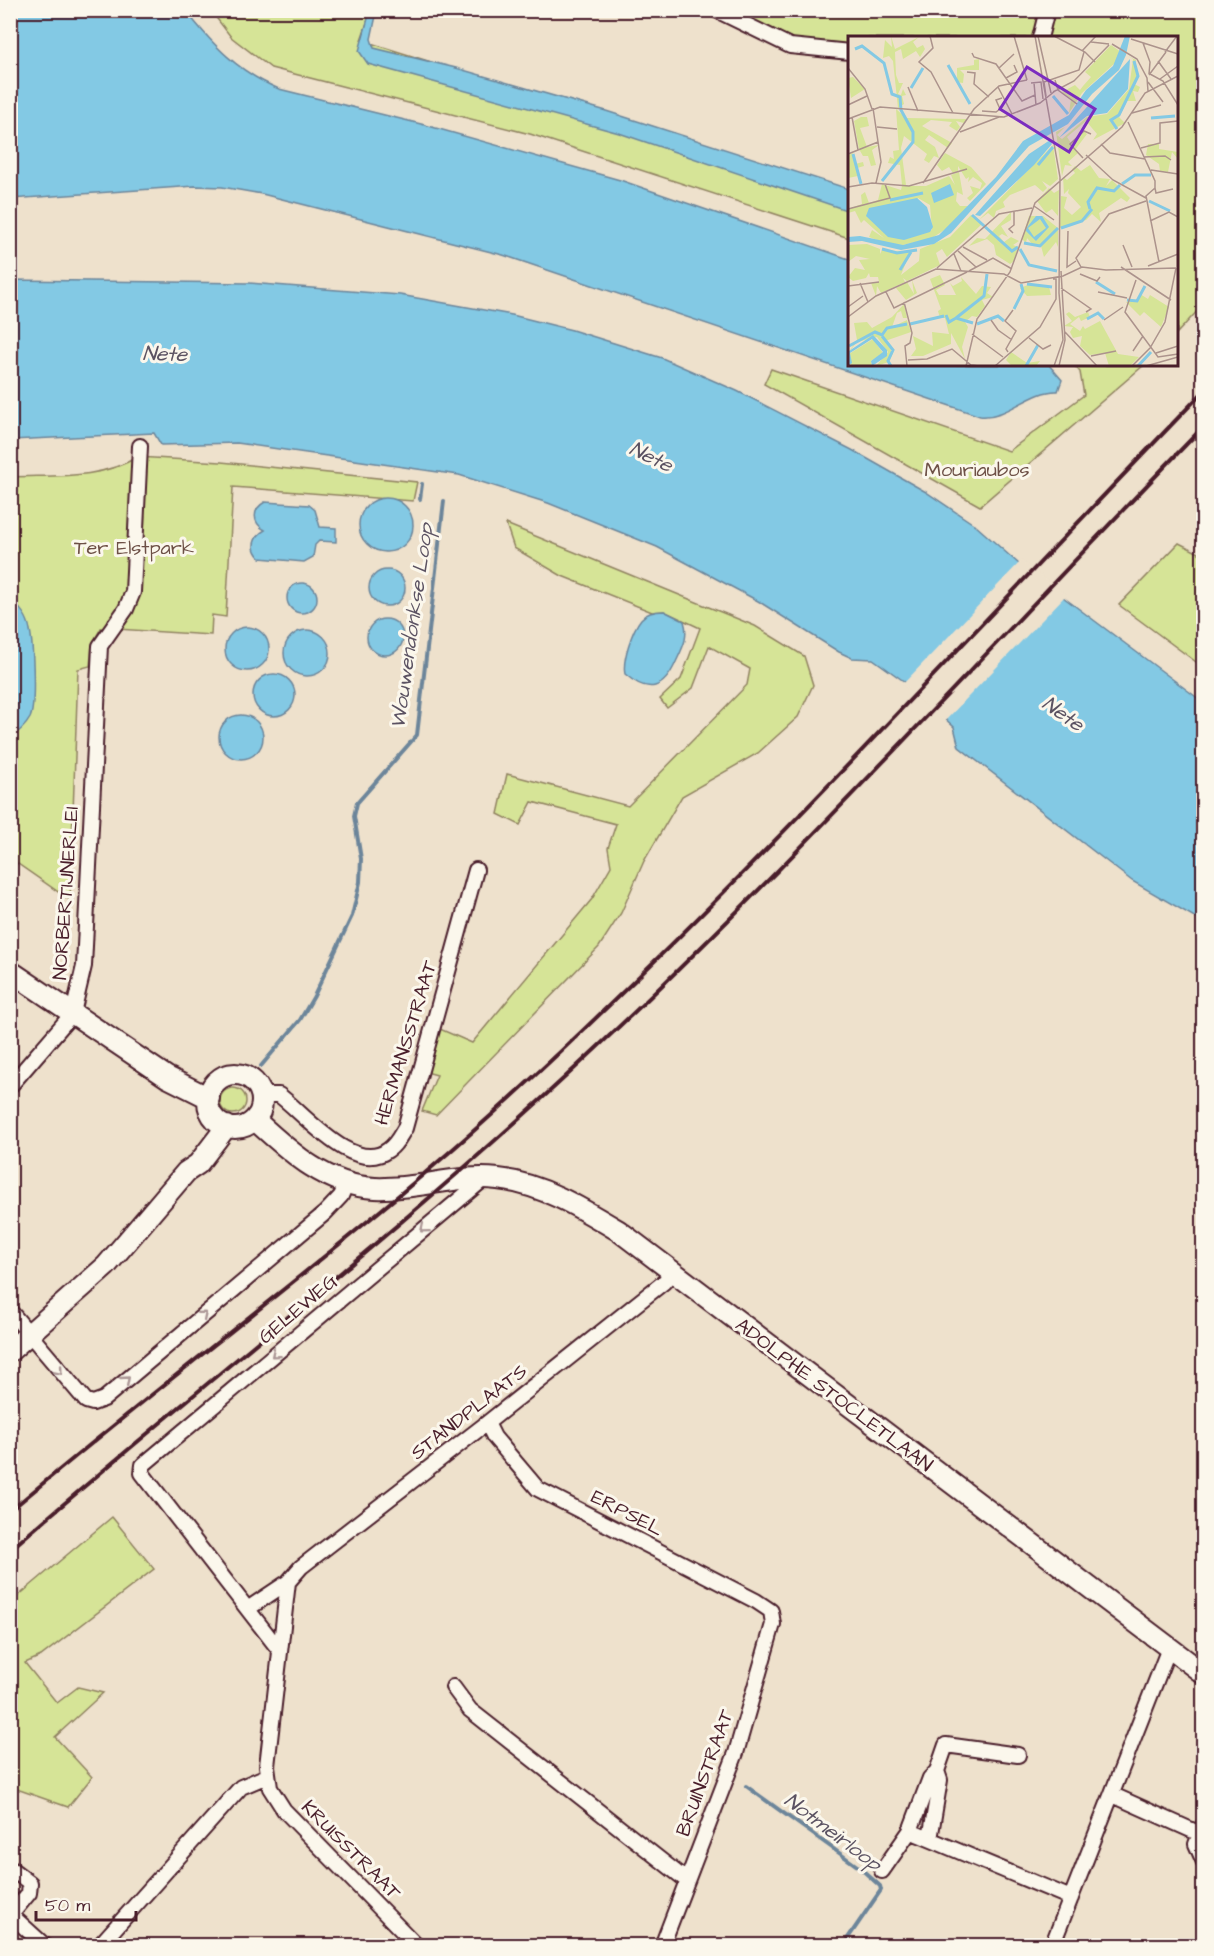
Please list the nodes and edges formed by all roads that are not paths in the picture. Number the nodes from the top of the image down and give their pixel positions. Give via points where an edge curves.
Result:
1 (716, 10) edge
2 (1047, 10) edge
3 (1040, 36) edge
4 (848, 52) edge
5 (141, 446) dead end
6 (476, 870) dead end
7 (10, 971) edge
8 (73, 1013) junction
9 (10, 1086) edge
10 (262, 1095) junction
11 (216, 1106) junction
12 (255, 1120) junction
13 (485, 1178) junction
14 (347, 1182) junction
15 (672, 1272) junction
16 (10, 1311) edge
17 (29, 1335) junction
18 (10, 1351) edge
19 (487, 1423) junction
20 (288, 1582) junction
21 (249, 1608) junction
22 (771, 1611) joint
23 (1169, 1648) junction
24 (280, 1651) junction
25 (1203, 1674) edge
26 (453, 1687) dead end
27 (1018, 1755) dead end
28 (937, 1771) junction
29 (267, 1776) junction
30 (1113, 1795) junction
31 (1201, 1829) edge
32 (910, 1831) junction
33 (930, 1839) junction
34 (1203, 1862) edge
35 (10, 1868) edge
36 (882, 1870) dead end
37 (686, 1880) junction
38 (1071, 1898) junction
39 (11, 1915) edge
40 (45, 1946) edge
41 (99, 1946) edge
42 (417, 1946) edge
43 (662, 1946) edge
44 (1052, 1946) edge

1 - 4 street via 790,46
2 - 3 street
5 - 8 street, NORBERTIJNERLEI via 133,592 100,646 84,966
6 - 10 street, HERMANSSTRAAT via 405,1128 395,1144 387,1152 361,1155 333,1142 279,1095
7 - 8 street
8 - 9 street, NORBERTIJNERLEI
8 - 11 street via 148,1062 200,1081
10 - 11 street via 248,1077 226,1075
10 - 12 street via 262,1107
11 - 12 street via 243,1127
11 - 17 street via 186,1172 106,1266
12 - 14 street, ADOLPHE STOCLETLAAN via 302,1161
13 - 14 street, ADOLPHE STOCLETLAAN via 377,1188
13 - 15 street, ADOLPHE STOCLETLAAN via 520,1182 585,1211
13 -> 21 street, GELEWEG via 143,1465 142,1473
17 -> 14 street via 86,1401 104,1399 314,1222 341,1196
15 - 19 street, STANDPLAATS
15 - 23 street, ADOLPHE STOCLETLAAN
16 - 17 street
17 - 18 street
19 - 20 street, STANDPLAATS via 301,1567
19 - 22 street, ERPSEL via 494,1437 538,1489
20 - 21 street, STANDPLAATS
20 - 24 street
21 - 24 street
22 - 37 street, BRUINSTRAAT via 773,1624 736,1753
23 - 25 street, ADOLPHE STOCLETLAAN
23 - 30 street
24 - 29 street
26 - 37 street via 470,1710
27 - 28 street via 946,1745
28 - 32 street via 930,1778
28 - 33 street via 940,1780
29 - 41 street via 242,1786
29 - 42 street, KRUISSTRAAT via 284,1810
30 - 31 street
30 - 38 street
31 - 34 street via 1196,1844
32 - 33 street
32 - 36 street
33 - 38 street
35 - 39 street via 30,1883 29,1893
37 - 43 street, BRUINSTRAAT
38 - 44 street
39 - 40 street

